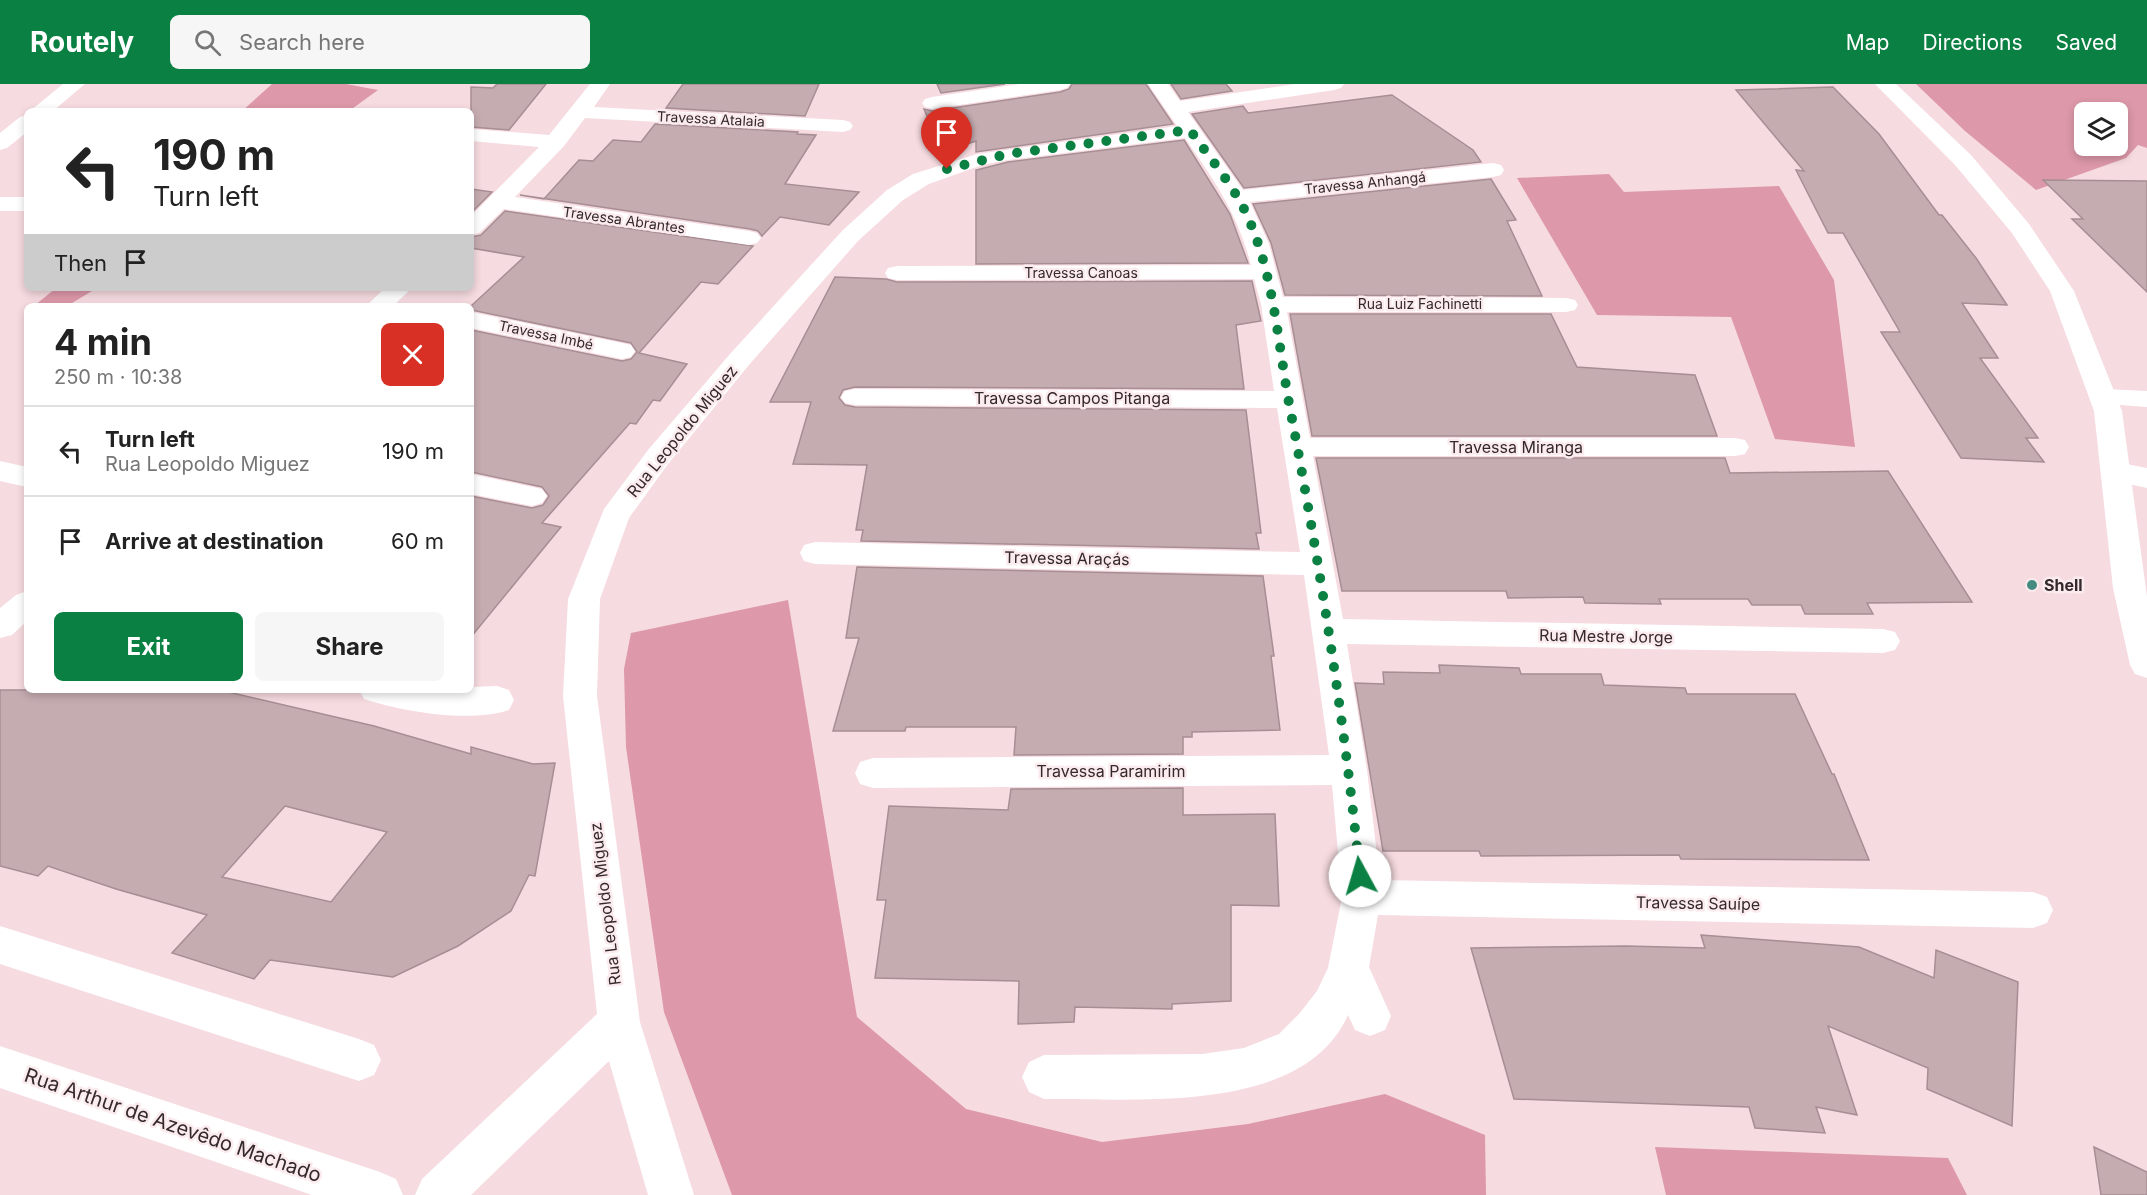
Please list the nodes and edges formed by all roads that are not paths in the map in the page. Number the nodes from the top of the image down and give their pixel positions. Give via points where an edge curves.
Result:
1 (75, 84) edge
2 (600, 84) edge
3 (1060, 84) edge
4 (1334, 84) edge
5 (1885, 84) edge
6 (932, 103) dead end
7 (1174, 107) edge
8 (44, 108) edge
9 (580, 112) junction
10 (0, 121) edge
11 (24, 121) edge
12 (24, 124) edge
13 (843, 126) dead end
14 (474, 135) edge
15 (557, 142) junction
16 (0, 144) edge
17 (1493, 170) dead end
18 (1237, 197) junction
19 (500, 202) junction
20 (0, 204) edge
21 (24, 204) edge
22 (474, 225) edge
23 (749, 238) dead end
24 (1265, 272) junction
25 (897, 273) dead end
26 (1273, 304) junction
27 (1566, 305) dead end
28 (474, 321) edge
29 (622, 351) dead end
30 (855, 397) dead end
31 (2104, 397) junction
32 (2147, 399) edge
33 (1289, 400) junction
34 (1298, 447) junction
35 (1735, 447) dead end
36 (0, 471) edge
37 (2116, 472) junction
38 (24, 476) edge
39 (2147, 478) edge
40 (474, 485) edge
41 (532, 496) dead end
42 (815, 553) dead end
43 (1318, 564) junction
44 (2138, 591) edge
45 (1329, 631) junction
46 (1883, 641) dead end
47 (2147, 665) edge
48 (393, 693) edge
49 (497, 700) dead end
50 (1349, 770) junction
51 (873, 773) dead end
52 (1362, 897) junction
53 (2033, 910) dead end
54 (0, 945) edge
55 (1348, 968) junction
56 (1370, 1016) dead end
57 (620, 1022) junction
58 (359, 1060) dead end
59 (1, 1068) edge
60 (1044, 1077) dead end
61 (380, 1195) edge
62 (438, 1195) edge
63 (671, 1195) edge

1 - 8 street
2 - 9 street
3 - 6 street
4 - 7 street, Rua Leopoldo Miguez
5 - 31 street via 1964,160 2043,259 2062,291
7 - 18 street
7 - 57 street, Rua Leopoldo Miguez via 947,169 895,195 850,236 739,360 658,457 615,516 584,599 580,696
9 - 13 street, Travessa Atalaia
9 - 15 street
10 - 11 street
12 - 16 street
14 - 15 street
15 - 19 street
17 - 18 street, Travessa Anhangá
18 - 24 street via 1250,221
19 - 22 street
19 - 23 street, Travessa Abrantes
20 - 21 street
24 - 25 street, Travessa Canoas
24 - 26 street
26 - 27 street, Rua Luiz Fachinetti
26 - 33 street
28 - 29 street, Travessa Imbé
30 - 33 street, Travessa Campos Pitanga
31 - 32 street
31 - 37 street
33 - 34 street
34 - 35 street, Travessa Miranga
34 - 43 street
36 - 38 street
37 - 39 street
37 - 44 street
40 - 41 street
42 - 43 street, Travessa Araçás
43 - 45 street
44 - 47 street
45 - 46 street, Rua Mestre Jorge
45 - 50 street
48 - 49 street via 440,701
50 - 51 street, Travessa Paramirim
50 - 52 street
52 - 53 street, Travessa Sauípe
52 - 55 street
54 - 58 street
55 - 56 street
55 - 60 street via 1332,1005 1294,1049 1244,1069 1202,1076
57 - 62 street
57 - 63 street, Rua Leopoldo Miguez
59 - 61 street, Rua Arthur de Azevêdo Machado

